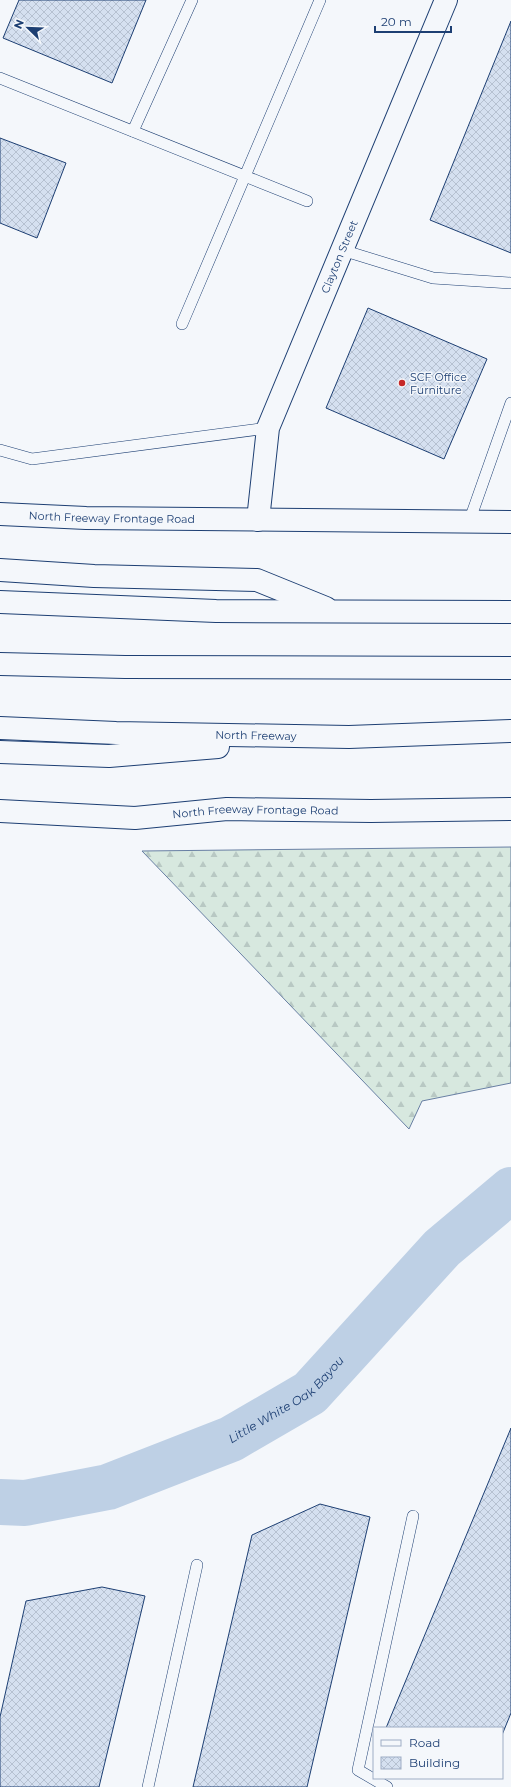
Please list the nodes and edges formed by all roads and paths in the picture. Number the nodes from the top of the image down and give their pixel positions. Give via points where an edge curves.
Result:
1 (192, 0) edge
2 (320, 0) edge
3 (446, 0) edge
4 (0, 78) edge
5 (132, 131) junction
6 (246, 177) junction
7 (307, 201) dead end
8 (342, 250) junction
9 (511, 283) edge
10 (182, 324) dead end
11 (511, 404) edge
12 (268, 428) junction
13 (0, 450) edge
14 (0, 514) edge
15 (258, 520) junction
16 (469, 522) junction
17 (511, 522) edge
18 (0, 570) edge
19 (0, 602) edge
20 (336, 612) junction
21 (511, 612) edge
22 (0, 664) edge
23 (511, 668) edge
24 (0, 728) edge
25 (511, 731) edge
26 (349, 737) junction
27 (0, 752) edge
28 (511, 809) edge
29 (0, 811) edge
30 (413, 1516) dead end
31 (197, 1565) dead end
32 (373, 1779) edge
33 (373, 1779) edge
34 (148, 1787) edge
35 (387, 1787) edge

1 - 5 lane
2 - 6 lane
3 - 8 main road, Clayton Street
4 - 5 lane
5 - 6 lane
6 - 7 lane
6 - 10 lane
8 - 9 lane via 433,278
8 - 12 main road, Clayton Street
11 - 16 lane
12 - 13 lane via 32,459
12 - 15 main road, Clayton Street
14 - 15 main road, North Freeway Frontage Road
15 - 16 main road, North Freeway Frontage Road
16 - 17 main road, North Freeway Frontage Road
18 - 20 main road via 94,576 257,580
19 - 20 main road via 216,611
20 - 21 main road
22 - 23 main road via 125,667
24 - 26 main road, North Freeway via 116,733
25 - 26 main road, North Freeway
26 - 27 main road via 109,756
28 - 29 main road, North Freeway Frontage Road via 227,809 135,818
30 - 33 lane via 358,1770
31 - 34 lane
32 - 35 lane

